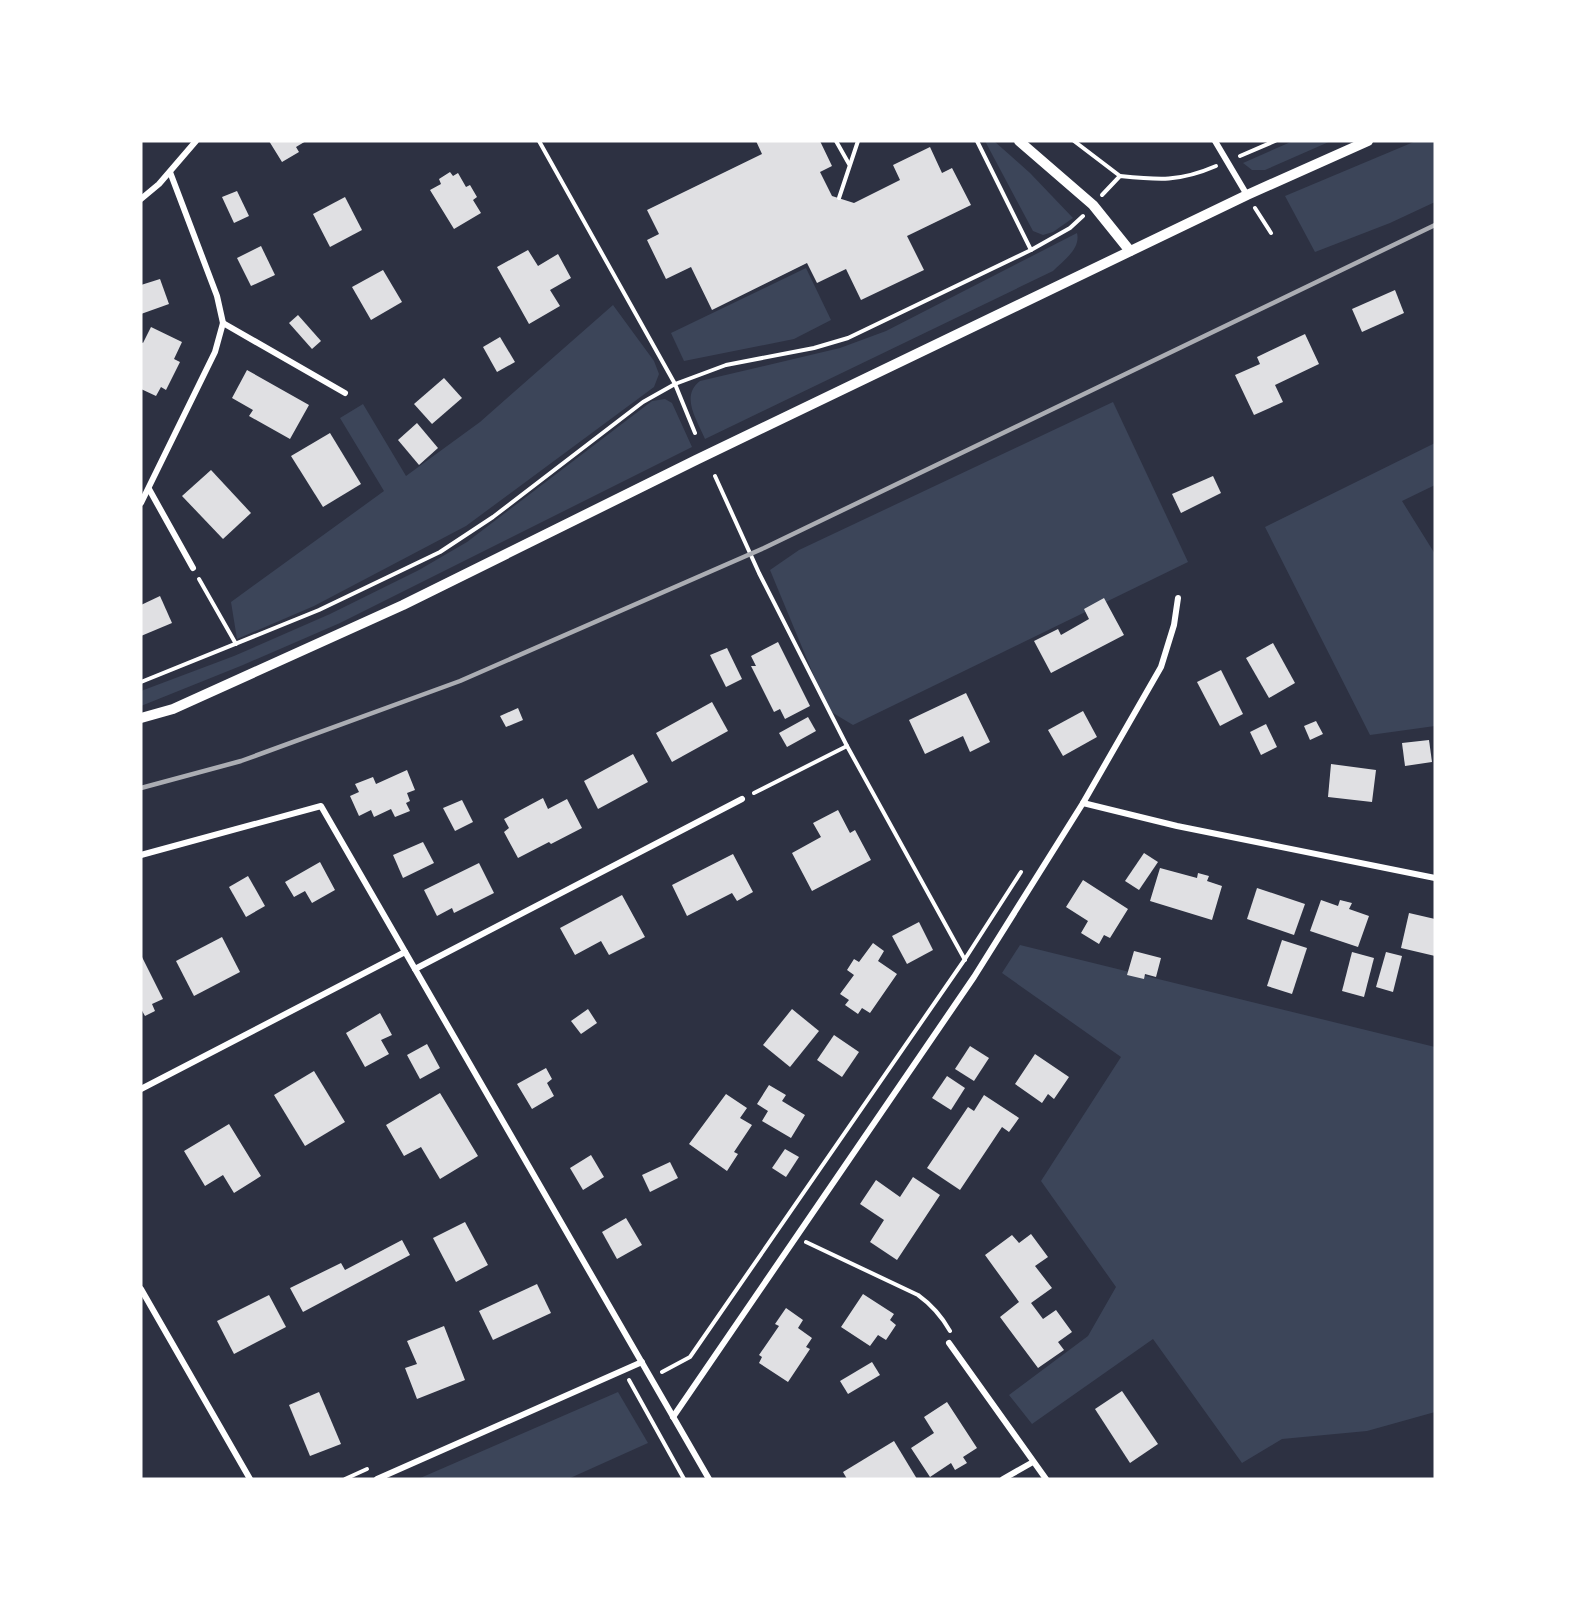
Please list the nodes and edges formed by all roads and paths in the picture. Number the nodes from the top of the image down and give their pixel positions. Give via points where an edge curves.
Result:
1 (196, 141) edge
2 (539, 141) edge
3 (836, 141) edge
4 (858, 141) edge
5 (977, 141) edge
6 (1019, 141) edge
7 (1074, 141) edge
8 (1215, 141) edge
9 (1275, 141) edge
10 (1368, 141) edge
11 (1227, 161) junction
12 (850, 165) junction
13 (170, 172) junction
14 (1120, 176) junction
15 (1247, 195) junction
16 (839, 198) dead end
17 (141, 199) edge
18 (1093, 205) junction
19 (1271, 233) dead end
20 (1031, 250) junction
21 (1130, 251) junction
22 (223, 323) junction
23 (675, 384) junction
24 (345, 393) dead end
25 (695, 433) dead end
26 (715, 476) dead end
27 (149, 489) junction
28 (141, 502) edge
29 (193, 568) joint
30 (1178, 598) dead end
31 (236, 644) junction
32 (141, 682) edge
33 (141, 718) edge
34 (847, 746) junction
35 (742, 799) joint
36 (1083, 803) junction
37 (141, 855) edge
38 (1022, 870) dead end
39 (1435, 878) edge
40 (405, 952) junction
41 (965, 959) junction
42 (415, 969) junction
43 (974, 976) junction
44 (141, 1089) edge
45 (777, 1231) junction
46 (795, 1238) junction
47 (141, 1289) edge
48 (949, 1343) joint
49 (642, 1362) junction
50 (626, 1369) junction
51 (649, 1376) junction
52 (630, 1383) junction
53 (673, 1417) junction
54 (1034, 1461) junction
55 (250, 1479) edge
56 (376, 1479) edge
57 (684, 1479) edge
58 (709, 1479) edge
59 (1003, 1479) edge
60 (1046, 1479) edge

1 - 13 street
2 - 23 path
3 - 12 path
4 - 12 path
5 - 20 path
6 - 18 street
7 - 14 path
8 - 11 street
9 - 11 path
10 - 15 street
11 - 14 path via 1173,180
11 - 15 street
12 - 16 path
13 - 17 street
13 - 22 street via 217,296
14 - 18 path
15 - 19 path
15 - 21 street
18 - 20 path via 1070,228
18 - 21 street
20 - 23 path via 848,338 726,365
21 - 33 street via 404,605 173,709
22 - 24 street
22 - 27 street via 215,352
23 - 25 path
23 - 31 path via 643,402 493,517 440,552 319,610
26 - 34 path via 759,573
27 - 28 street
27 - 29 street
29 - 31 path
30 - 36 street via 1161,667
31 - 32 path
34 - 35 path
34 - 41 path
35 - 42 street
36 - 39 street
36 - 43 street
37 - 40 street via 321,806
38 - 41 path
40 - 42 street
40 - 44 street
41 - 43 path
41 - 45 path
42 - 49 street
43 - 46 street
45 - 46 path
45 - 51 path via 690,1357
46 - 48 path via 918,1295 942,1317 951,1332
46 - 53 street
47 - 55 street
48 - 54 street
49 - 50 street
49 - 51 street
50 - 52 path
50 - 56 street
51 - 52 path
51 - 53 street
52 - 57 path
53 - 58 street
54 - 59 street
54 - 60 street

